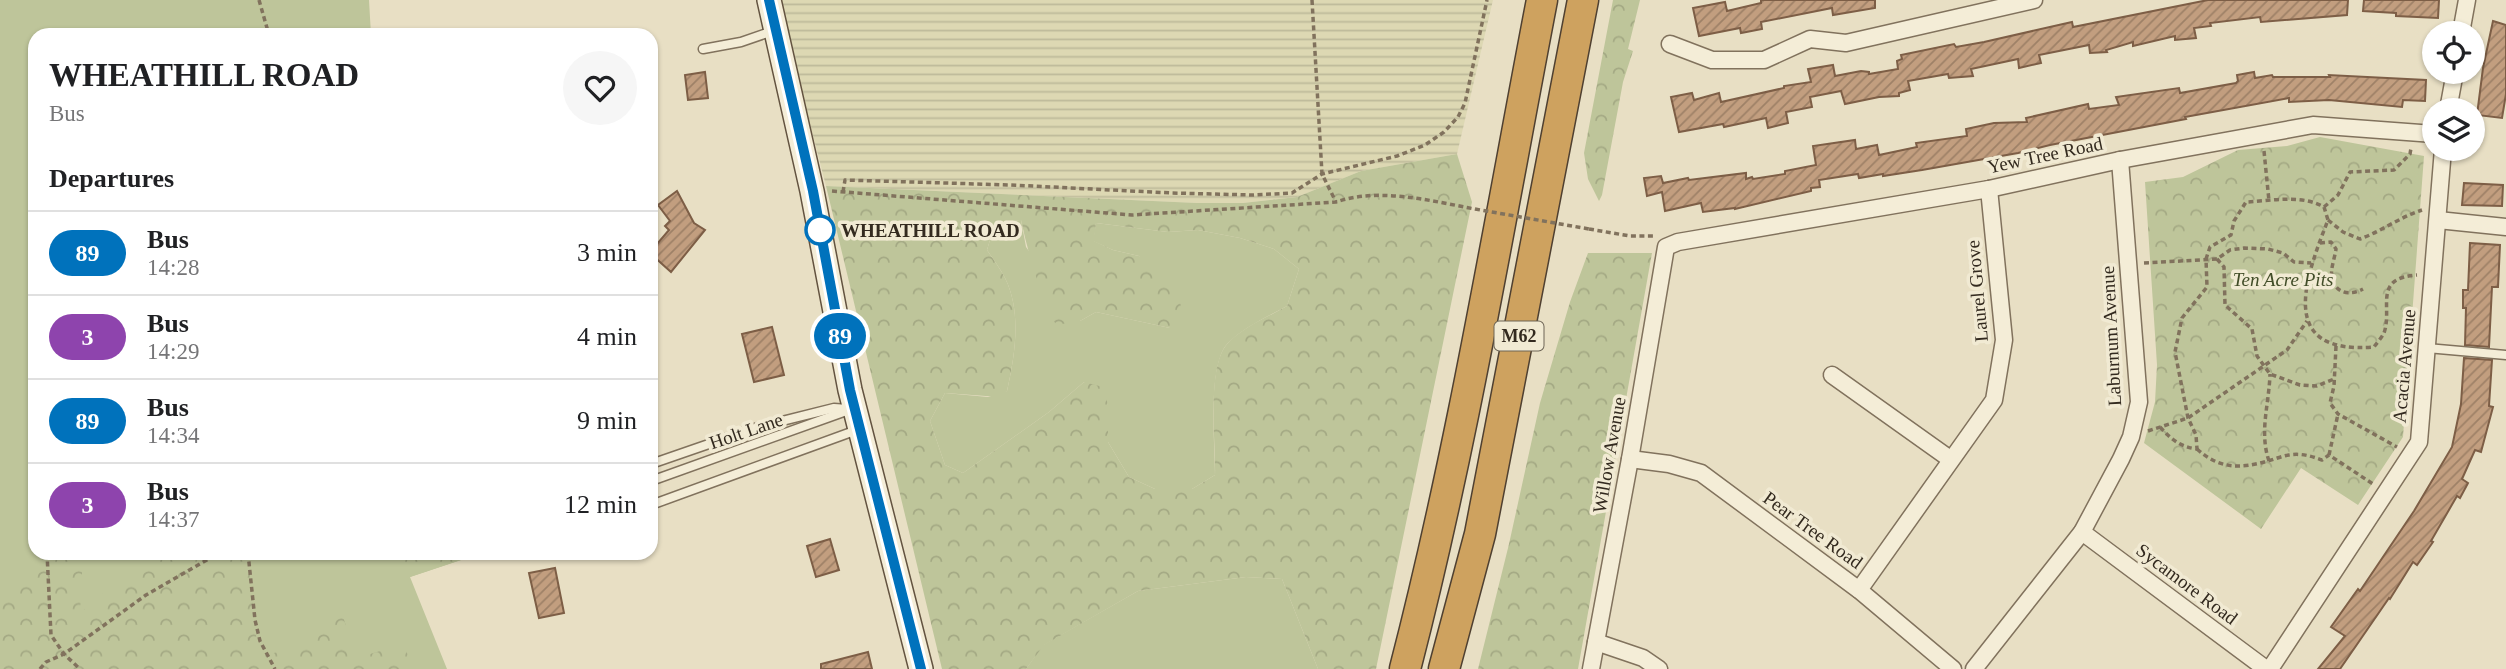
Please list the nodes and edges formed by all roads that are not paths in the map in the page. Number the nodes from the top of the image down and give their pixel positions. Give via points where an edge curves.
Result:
1 (769, 0) edge
2 (1542, 0) edge
3 (1583, 0) edge
4 (2034, 0) edge
5 (2467, 0) edge
6 (1969, 6) edge
7 (2463, 21) edge
8 (776, 30) junction
9 (1670, 44) dead end
10 (703, 49) dead end
11 (2422, 133) edge
12 (2120, 160) junction
13 (2442, 161) edge
14 (1989, 189) junction
15 (2438, 215) junction
16 (2506, 227) edge
17 (1666, 247) joint
18 (2427, 348) junction
19 (2506, 355) edge
20 (1832, 375) dead end
21 (855, 416) junction
22 (1630, 459) junction
23 (1950, 459) junction
24 (658, 462) edge
25 (658, 479) edge
26 (658, 502) edge
27 (2082, 532) junction
28 (1858, 590) junction
29 (1597, 642) junction
30 (921, 669) edge
31 (1405, 669) edge
32 (1444, 669) edge
33 (1591, 669) edge
34 (1659, 669) edge
35 (1953, 669) edge
36 (1974, 669) edge
37 (2268, 669) edge

1 - 8 street
2 - 31 highway, M62 via 1457,455
3 - 32 highway, M62 via 1480,534
4 - 6 street
5 - 7 street
6 - 9 street via 1846,43 1810,39 1764,60 1712,60
8 - 10 lane
8 - 21 street via 813,191
11 - 12 street, Yew Tree Road via 2313,125
12 - 14 street, Yew Tree Road
12 - 27 street, Laburnum Avenue via 2138,402 2131,437
13 - 15 street, Acacia Avenue
14 - 17 street, Yew Tree Road
14 - 23 street, Laurel Grove via 2004,340 1994,400
15 - 16 street
15 - 18 street, Acacia Avenue
17 - 22 street, Willow Avenue
18 - 19 lane
18 - 37 street, Acacia Avenue via 2419,442
20 - 23 street
21 - 24 lane, Holt Lane via 834,408 769,424
21 - 25 lane, Holt Lane
21 - 26 lane
21 - 30 street
22 - 28 street, Pear Tree Road via 1700,473
22 - 29 street, Willow Avenue
23 - 28 street, Laurel Grove
27 - 36 street, Laburnum Avenue
27 - 37 street, Sycamore Road
28 - 35 street, Pear Tree Road
29 - 33 street, Willow Avenue
29 - 34 street via 1643,658

